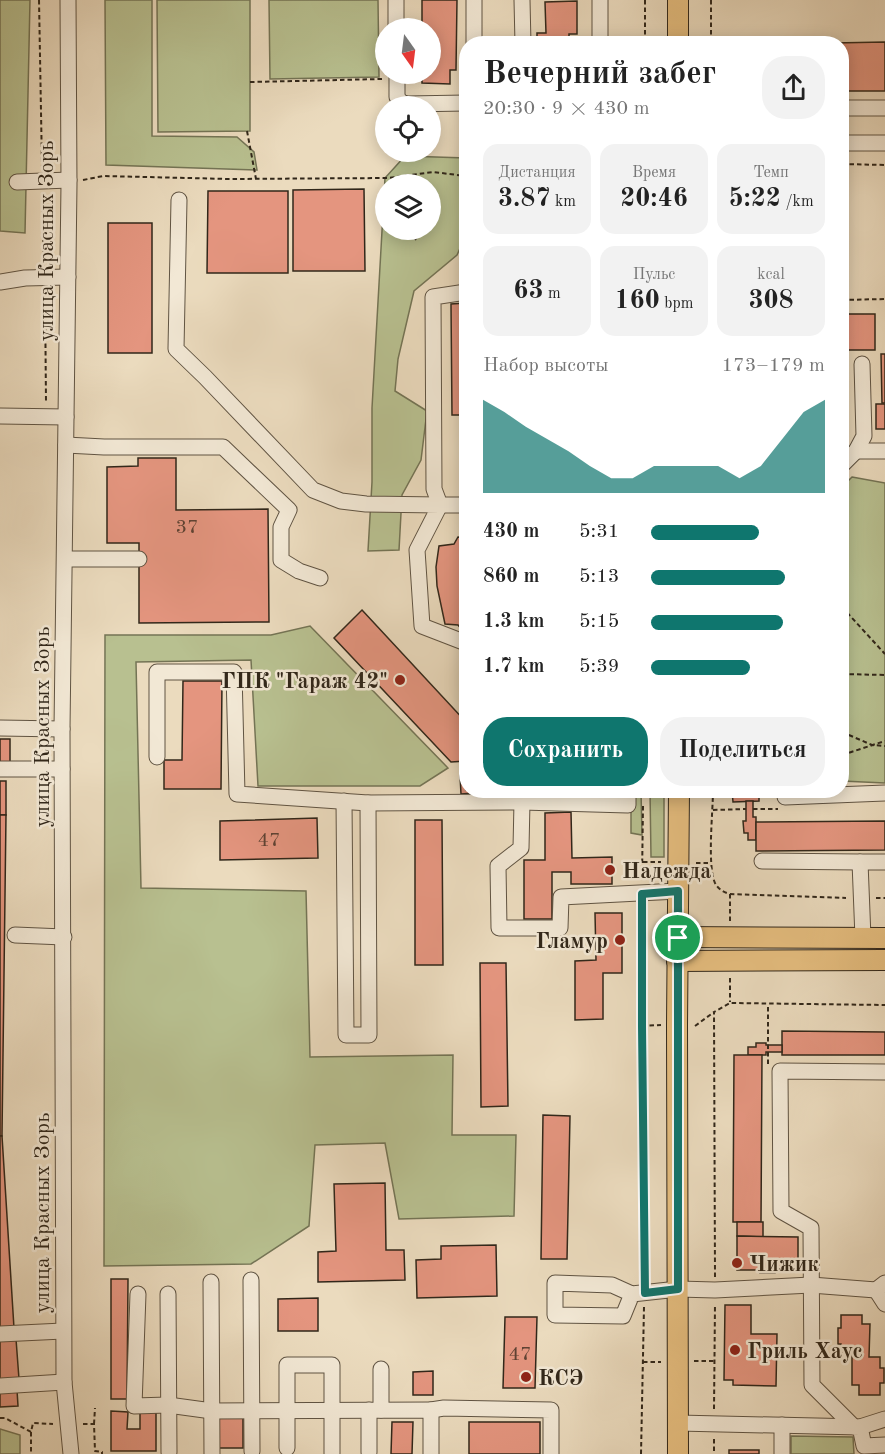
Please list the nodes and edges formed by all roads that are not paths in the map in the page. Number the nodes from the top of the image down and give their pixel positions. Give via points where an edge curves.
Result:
1 (69, 0) edge
2 (396, 0) edge
3 (474, 0) edge
4 (522, 0) edge
5 (600, 0) edge
6 (678, 0) edge
7 (396, 18) edge
8 (474, 36) edge
9 (523, 36) edge
10 (600, 36) edge
11 (678, 36) edge
12 (397, 84) edge
13 (459, 103) edge
14 (849, 108) edge
15 (885, 108) edge
16 (849, 143) edge
17 (885, 143) edge
18 (17, 182) dead end
19 (69, 182) junction
20 (179, 200) dead end
21 (68, 277) junction
22 (0, 282) edge
23 (459, 293) edge
24 (862, 364) dead end
25 (0, 416) edge
26 (66, 417) junction
27 (66, 445) junction
28 (856, 451) junction
29 (885, 451) edge
30 (849, 458) edge
31 (440, 505) junction
32 (459, 505) edge
33 (65, 559) junction
34 (139, 560) dead end
35 (320, 578) dead end
36 (459, 640) edge
37 (0, 728) edge
38 (62, 729) junction
39 (157, 757) dead end
40 (0, 769) edge
41 (62, 769) junction
42 (849, 793) edge
43 (885, 793) edge
44 (479, 798) edge
45 (523, 798) edge
46 (546, 798) edge
47 (628, 798) edge
48 (679, 798) edge
49 (344, 801) junction
50 (368, 803) junction
51 (762, 861) dead end
52 (860, 862) junction
53 (885, 862) edge
54 (678, 891) junction
55 (15, 935) dead end
56 (64, 937) junction
57 (678, 938) junction
58 (863, 938) junction
59 (885, 938) edge
60 (885, 960) edge
61 (678, 961) junction
62 (885, 1072) edge
63 (251, 1280) dead end
64 (211, 1282) dead end
65 (811, 1285) junction
66 (880, 1286) edge
67 (678, 1289) junction
68 (638, 1293) junction
69 (138, 1294) dead end
70 (168, 1294) dead end
71 (885, 1304) edge
72 (63, 1331) junction
73 (0, 1334) edge
74 (381, 1369) dead end
75 (64, 1382) junction
76 (0, 1386) edge
77 (168, 1405) junction
78 (375, 1410) junction
79 (431, 1410) junction
80 (212, 1411) junction
81 (252, 1411) junction
82 (287, 1411) junction
83 (332, 1411) junction
84 (885, 1419) edge
85 (678, 1423) junction
86 (782, 1425) junction
87 (857, 1427) junction
88 (885, 1445) edge
89 (287, 1448) dead end
90 (864, 1450) edge
91 (252, 1451) dead end
92 (169, 1452) dead end
93 (369, 1452) dead end
94 (332, 1453) edge
95 (71, 1454) edge
96 (212, 1454) edge
97 (431, 1454) edge
98 (551, 1454) edge
99 (678, 1454) edge
100 (782, 1454) edge

1 - 19 street, улица Красных Зорь
2 - 7 street
3 - 8 street
4 - 9 street
5 - 10 street
6 - 11 main road
12 - 13 street via 397,97 407,104
14 - 15 street
16 - 17 street
18 - 19 street
19 - 21 street, улица Красных Зорь
20 - 31 street via 176,349 313,490 341,501 366,504
21 - 22 street
21 - 26 street, улица Красных Зорь
23 - 31 street via 433,297 434,489
24 - 28 street via 864,436
25 - 26 street
26 - 27 street, улица Красных Зорь
27 - 33 street, улица Красных Зорь
27 - 35 street via 223,447 289,510 281,527 281,560
28 - 29 street
28 - 30 street
31 - 32 street
31 - 36 street via 417,550 422,626
33 - 34 street
33 - 38 street, улица Красных Зорь
37 - 38 street
38 - 41 street, улица Красных Зорь
39 - 49 street via 157,672 234,672 237,794
40 - 41 street
41 - 56 street, улица Красных Зорь
42 - 43 street
44 - 50 street
45 - 54 street via 521,848 498,866 499,928 560,928 561,897
46 - 47 street via 628,805
48 - 54 main road
49 - 50 street
49 - 50 street via 346,1035 369,1035
51 - 52 street
52 - 53 street
52 - 58 street
54 - 57 main road
55 - 56 street
56 - 72 street, улица Красных Зорь
57 - 58 main road
57 - 61 main road
58 - 59 main road
60 - 61 main road
61 - 67 main road
62 - 65 street via 780,1071 781,1211 811,1228
63 - 81 street
64 - 80 street
65 - 66 street
65 - 67 street
65 - 87 street via 812,1385
66 - 71 street
67 - 68 street
67 - 85 main road
68 - 68 street via 612,1285 555,1283 555,1315 623,1316
69 - 77 street via 134,1406
70 - 77 street
72 - 73 street
72 - 75 street, улица Красных Зорь
74 - 78 street
75 - 76 street
75 - 95 street, улица Красных Зорь
77 - 80 street
77 - 92 street
78 - 79 street
78 - 83 street
78 - 93 street
79 - 97 street
79 - 98 street via 551,1410
80 - 81 street
80 - 96 street
81 - 82 street
81 - 91 street
82 - 83 street
82 - 83 street via 287,1365 332,1365
82 - 89 street
83 - 94 street
84 - 87 street
85 - 86 street
85 - 99 main road
86 - 87 street
86 - 100 street
87 - 90 street
88 - 90 street

